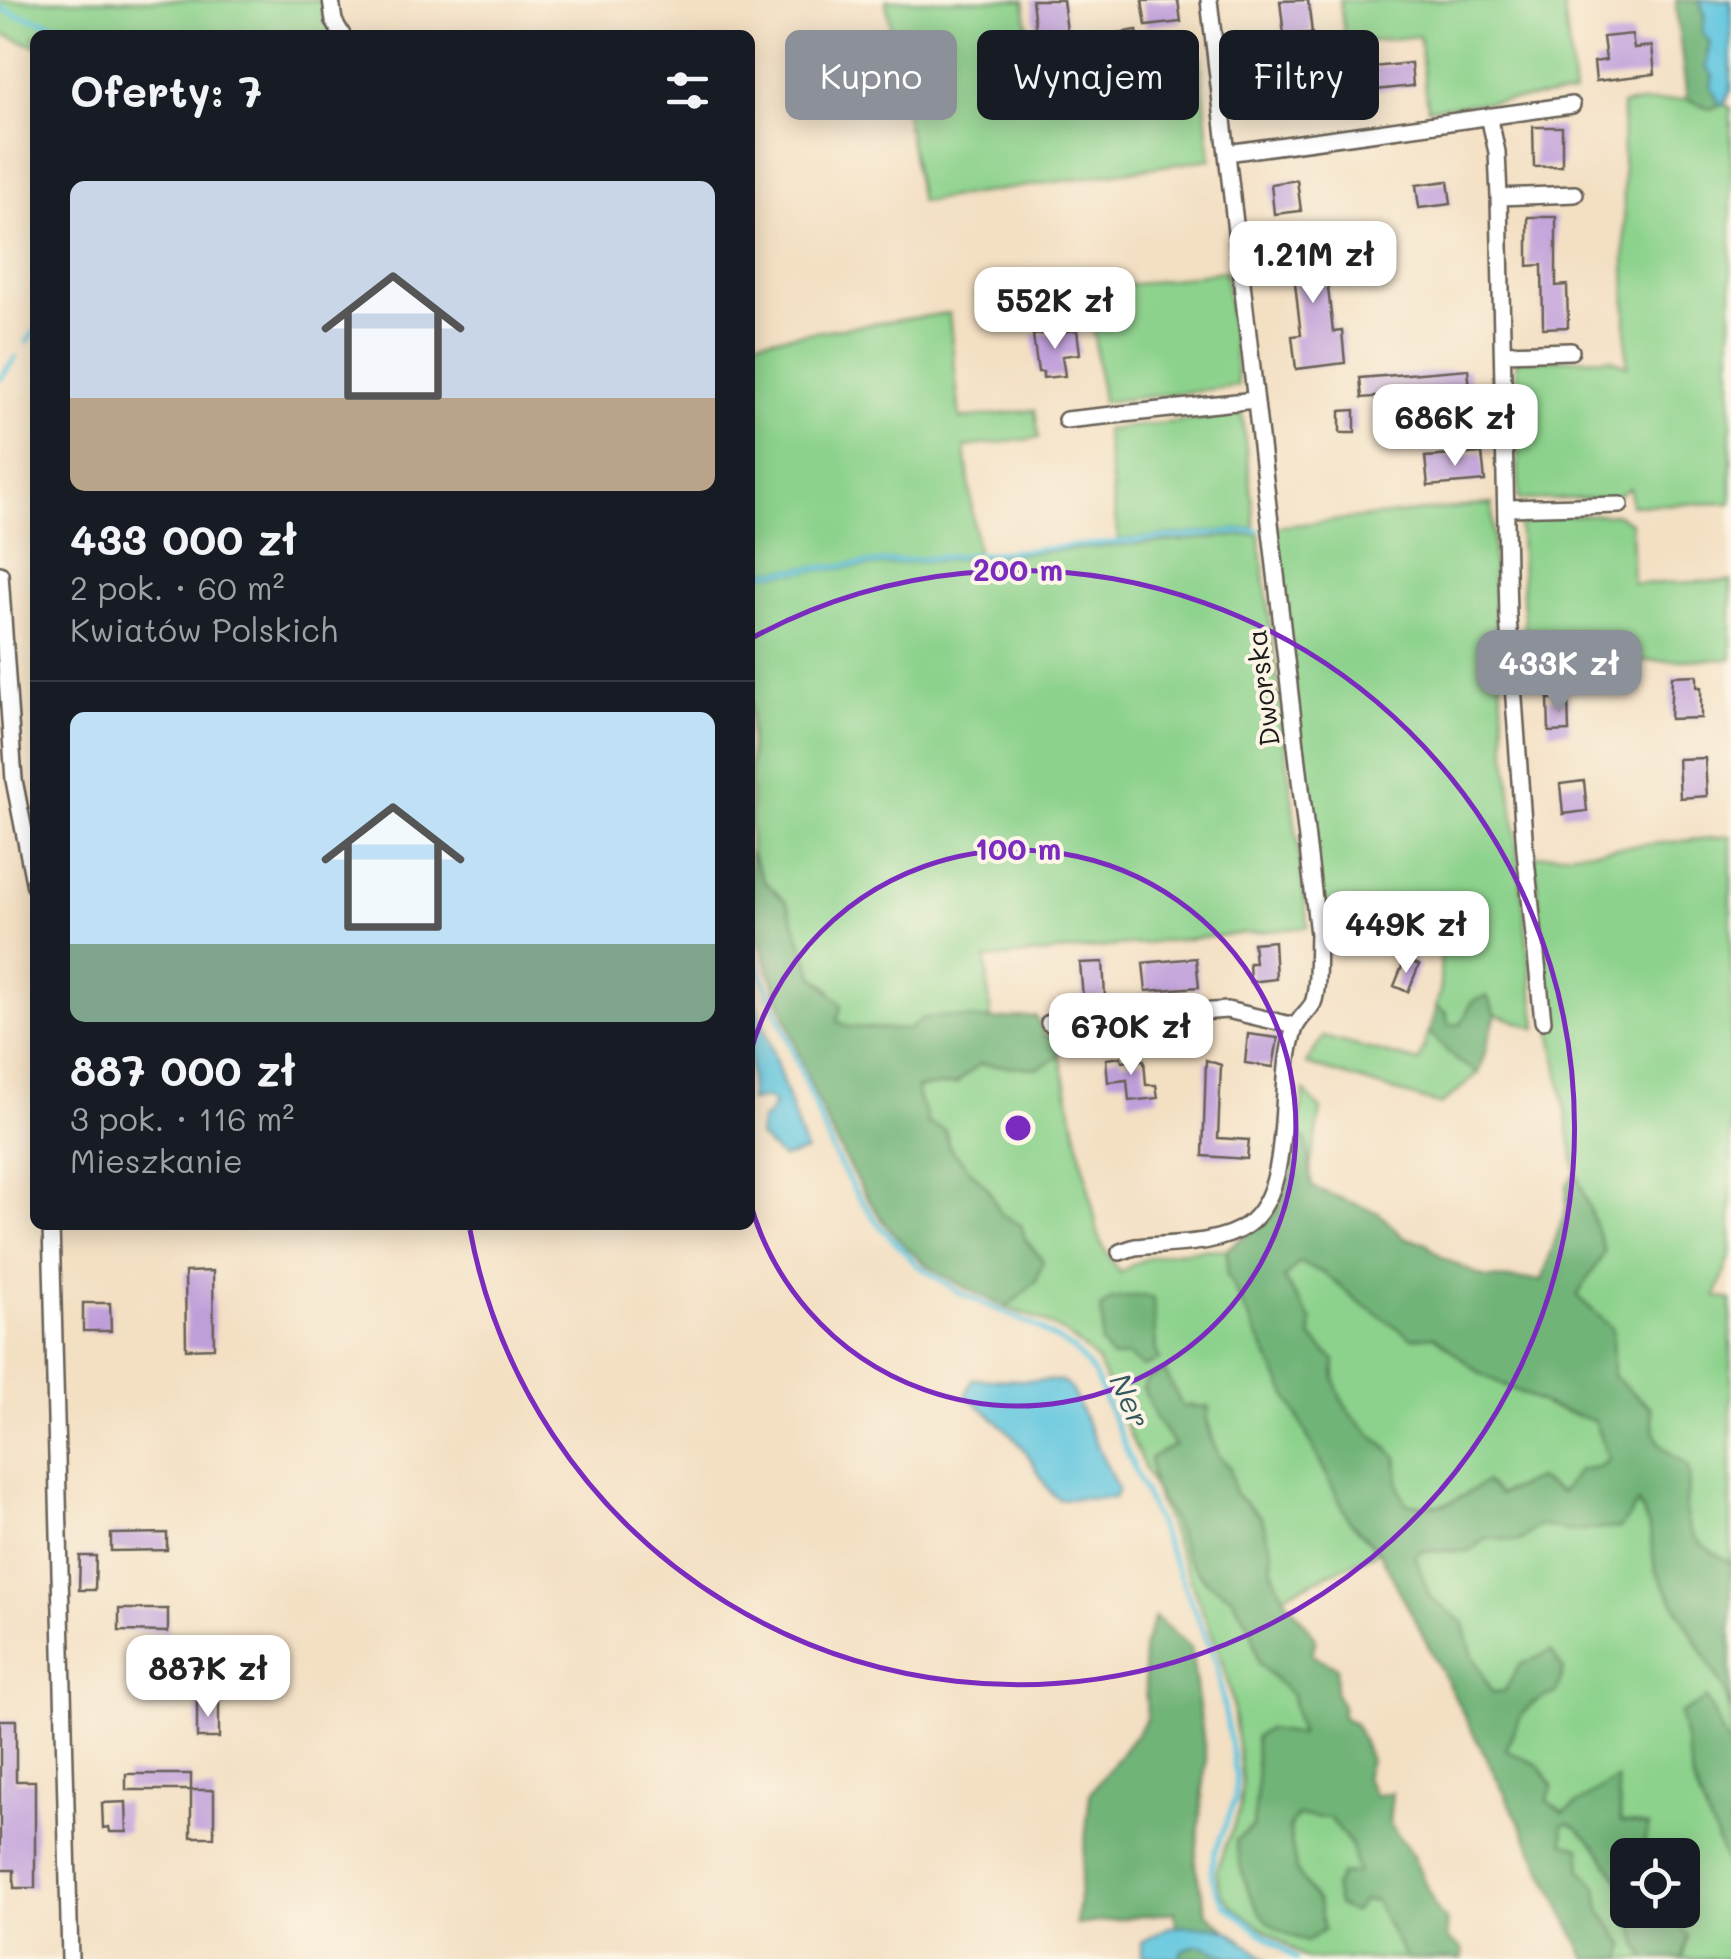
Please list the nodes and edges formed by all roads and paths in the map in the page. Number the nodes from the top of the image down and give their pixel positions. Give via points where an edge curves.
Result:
1 (331, 0) edge
2 (1209, 0) edge
3 (339, 30) edge
4 (1572, 104) dead end
5 (1490, 116) junction
6 (1227, 152) junction
7 (1575, 194) dead end
8 (1499, 196) junction
9 (1571, 351) dead end
10 (1504, 353) junction
11 (1255, 400) junction
12 (1066, 420) dead end
13 (1620, 505) dead end
14 (1508, 508) junction
15 (0, 574) edge
16 (1622, 661) dead end
17 (1512, 665) junction
18 (30, 862) edge
19 (1543, 1020) dead end
20 (1049, 1023) dead end
21 (1296, 1026) junction
22 (51, 1230) edge
23 (1120, 1252) dead end
24 (70, 1959) edge

1 - 3 street
2 - 6 street, Dworska
4 - 5 street
5 - 6 street
5 - 8 street
6 - 11 street, Dworska
7 - 8 street
8 - 10 street
9 - 10 street
10 - 14 street
11 - 12 street
11 - 21 street, Dworska via 1318,934 1314,1001
13 - 14 street
14 - 17 street
15 - 18 street via 14,780
16 - 17 street
17 - 19 street
20 - 21 street via 1226,1010
21 - 23 street, Dworska via 1281,1162 1261,1210 1230,1234
22 - 24 street

